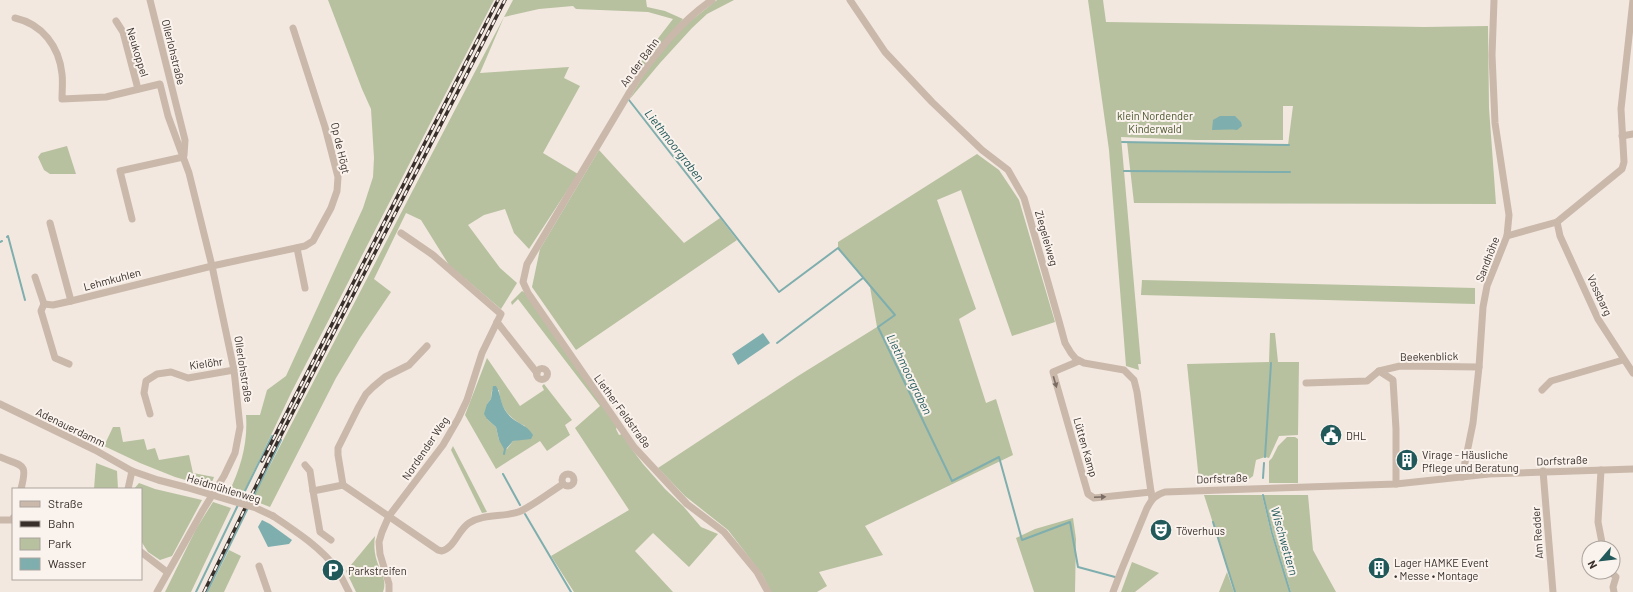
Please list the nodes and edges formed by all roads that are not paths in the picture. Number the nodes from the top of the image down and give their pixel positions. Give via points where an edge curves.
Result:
1 (150, 0) edge
2 (712, 0) edge
3 (850, 0) edge
4 (1494, 0) edge
5 (1633, 0) edge
6 (15, 18) dead end
7 (116, 21) dead end
8 (293, 28) dead end
9 (138, 89) junction
10 (1633, 134) edge
11 (1622, 136) junction
12 (183, 157) junction
13 (132, 219) dead end
14 (1557, 222) junction
15 (50, 223) dead end
16 (401, 233) dead end
17 (1507, 236) junction
18 (297, 248) junction
19 (212, 266) junction
20 (36, 277) dead end
21 (523, 282) joint
22 (305, 288) dead end
23 (71, 301) junction
24 (44, 304) junction
25 (497, 322) junction
26 (427, 346) dead end
27 (1623, 360) junction
28 (1079, 361) junction
29 (69, 364) dead end
30 (1479, 367) junction
31 (234, 370) junction
32 (1379, 371) junction
33 (537, 373) dead end
34 (1633, 373) edge
35 (1306, 384) dead end
36 (1542, 390) dead end
37 (0, 404) edge
38 (150, 414) dead end
39 (0, 457) edge
40 (305, 465) dead end
41 (1633, 469) edge
42 (1601, 470) junction
43 (132, 471) junction
44 (1543, 471) junction
45 (1462, 477) junction
46 (563, 484) dead end
47 (1396, 484) junction
48 (344, 485) junction
49 (21, 488) edge
50 (128, 488) edge
51 (313, 491) junction
52 (1152, 496) junction
53 (389, 516) junction
54 (0, 520) edge
55 (12, 520) edge
56 (331, 540) dead end
57 (1601, 540) edge
58 (142, 553) edge
59 (258, 566) dead end
60 (167, 572) junction
61 (1615, 580) edge
62 (157, 592) edge
63 (268, 592) edge
64 (349, 592) edge
65 (389, 592) edge
66 (768, 592) edge
67 (1113, 592) edge
68 (1552, 592) edge
69 (1614, 592) edge

1 - 12 street, Ollerlohstraße via 185,140
2 - 21 street, An der Bahn via 688,19 638,78 527,264
3 - 28 street, Ziegeleiweg via 885,52 982,150 1008,170 1024,198 1065,343
4 - 17 street, Sandhöhe via 1492,55 1495,123 1509,215
5 - 11 street via 1621,109
6 - 9 street via 33,24 54,49 62,74 62,99 106,97
7 - 9 street, Neukoppel via 123,32
8 - 18 street, Op de Högt via 325,127 338,177 337,190 324,223 313,242
9 - 12 street, Ollerlohstraße via 160,84
10 - 11 street
11 - 14 street via 1622,169
12 - 13 street via 120,171
12 - 19 street, Ollerlohstraße
14 - 17 street
14 - 27 street, Vossbarg via 1560,236 1598,319
15 - 23 street
16 - 25 street, Nordender Weg via 433,255 501,314
17 - 30 street, Sandhöhe via 1487,286
18 - 19 street, Op de Högt
18 - 22 street
19 - 23 street, Lehmkuhlen
19 - 31 street, Ollerlohstraße
20 - 24 street
21 - 66 street, Liether Feldstraße via 634,447 688,504 724,532 757,572
23 - 24 street, Lehmkuhlen
24 - 29 street via 41,311 54,358
25 - 33 street
25 - 53 street, Nordender Weg via 482,353 467,400 452,429 443,445
26 - 48 street via 409,365 373,387 358,408 338,448
27 - 34 street, Vossbarg
27 - 36 street via 1551,382
28 - 52 street via 1124,370 1134,380
28 -> 52 street, Lütten Kamp via 1053,372 1088,494 1094,498
30 - 32 street, Beekenblick via 1400,366
30 - 45 street, Sandhöhe
31 - 38 street, Kielöhr via 188,378 171,372 157,374 146,381 144,393
31 - 60 street, Ollerlohstraße via 240,427 235,453
32 - 35 street, Beekenblick via 1367,381
32 - 47 street via 1393,380
37 - 43 street, Adenauerdamm
39 - 49 street via 25,470
40 - 51 street via 310,471
41 - 42 street, Dorfstraße
42 - 44 street, Dorfstraße
42 - 57 street via 1598,522
43 - 50 street
43 - 64 street, Heidmühlenweg, bridge via 256,508 273,516 300,534 336,568
44 - 45 street, Dorfstraße
44 - 68 street, Am Redder
45 - 47 street, Dorfstraße
46 - 53 street via 521,510 507,515 479,518 468,523 449,548 442,551
47 - 52 street, Dorfstraße via 1176,491
48 - 51 street
48 - 53 street
51 - 56 street via 320,532
52 - 67 street
53 - 65 street, Nordender Weg via 379,542
54 - 55 street
58 - 60 street
59 - 63 street
60 - 62 street, Ollerlohstraße
61 - 69 street

